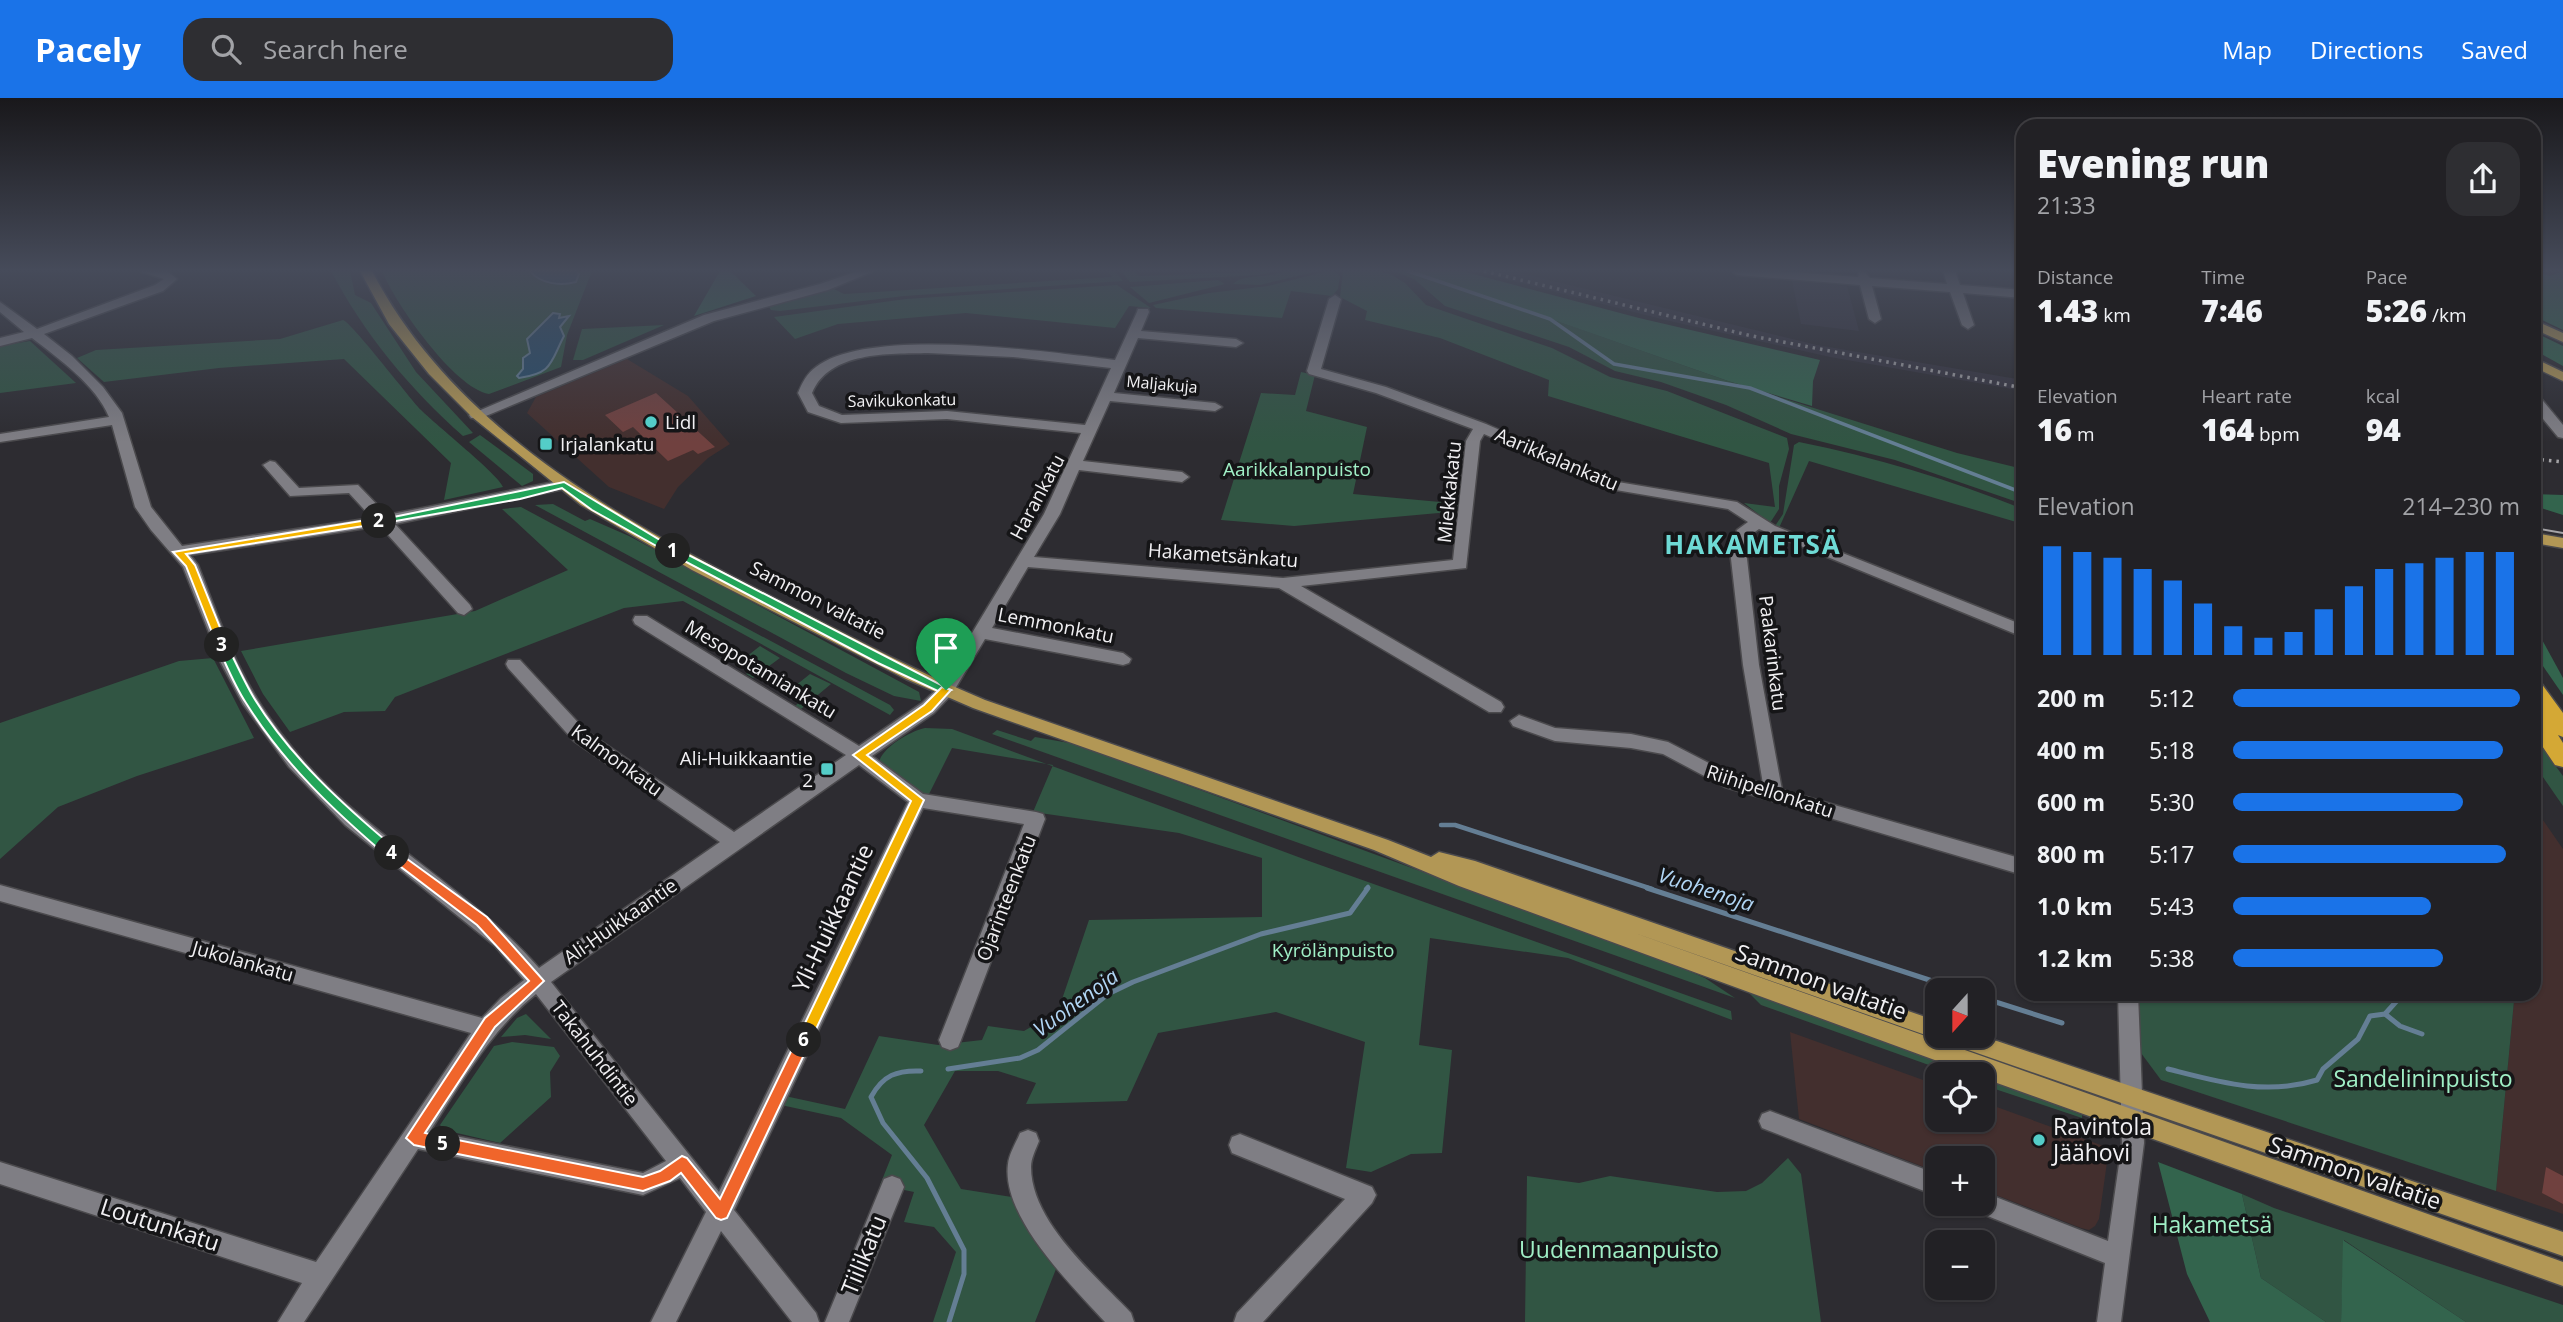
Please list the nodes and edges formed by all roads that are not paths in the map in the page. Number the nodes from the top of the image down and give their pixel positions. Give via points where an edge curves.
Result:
1 (28, 328) edge
2 (51, 328) edge
3 (398, 328) edge
4 (685, 328) edge
5 (1136, 328) edge
6 (1327, 328) edge
7 (2543, 328) edge
8 (36, 334) junction
9 (1134, 334) junction
10 (2563, 338) edge
11 (0, 342) edge
12 (1236, 343) dead end
13 (1120, 365) junction
14 (2541, 366) edge
15 (2563, 377) edge
16 (1106, 396) junction
17 (1215, 407) dead end
18 (2541, 407) edge
19 (476, 415) junction
20 (118, 420) junction
21 (1481, 426) junction
22 (1092, 430) junction
23 (2563, 434) edge
24 (0, 438) edge
25 (270, 465) dead end
26 (1076, 465) junction
27 (1182, 477) dead end
28 (564, 485) junction
29 (383, 520) junction
30 (1757, 523) junction
31 (2541, 539) edge
32 (2563, 543) edge
33 (178, 552) junction
34 (1024, 561) junction
35 (1460, 564) joint
36 (1283, 583) junction
37 (464, 609) dead end
38 (641, 620) dead end
39 (2016, 628) edge
40 (981, 632) junction
41 (1123, 659) dead end
42 (514, 664) dead end
43 (946, 690) junction
44 (2541, 698) edge
45 (1495, 707) dead end
46 (1518, 721) dead end
47 (2541, 728) edge
48 (2563, 729) edge
49 (859, 755) junction
50 (2563, 759) edge
51 (1774, 796) junction
52 (918, 800) junction
53 (733, 842) junction
54 (1381, 845) junction
55 (2016, 865) edge
56 (0, 893) edge
57 (538, 981) junction
58 (2128, 1001) edge
59 (1925, 1026) edge
60 (486, 1028) junction
61 (950, 1040) dead end
62 (1990, 1048) edge
63 (2133, 1096) junction
64 (1770, 1121) dead end
65 (2134, 1123) junction
66 (414, 1138) junction
67 (1028, 1141) dead end
68 (1240, 1145) dead end
69 (682, 1163) junction
70 (0, 1172) edge
71 (1925, 1180) edge
72 (892, 1187) dead end
73 (1995, 1208) edge
74 (721, 1213) junction
75 (2563, 1244) edge
76 (2116, 1255) junction
77 (2563, 1274) edge
78 (321, 1276) junction
79 (290, 1322) edge
80 (663, 1322) edge
81 (807, 1322) edge
82 (836, 1322) edge
83 (1122, 1322) edge
84 (1245, 1322) edge
85 (2109, 1322) edge

1 - 8 street, Takahuhdintie
2 - 8 street
3 - 19 main road, Sammon valtatie
4 - 19 street
5 - 9 street, Harankatu
6 - 21 street, Aarikkalankatu via 1314,371
7 - 10 main road
8 - 11 street
8 - 20 street, Takahuhdintie via 98,390
9 - 12 street
9 - 13 street, Harankatu
13 - 16 street, Harankatu
13 - 22 street, Savikukonkatu via 973,350 876,353 827,365 810,380 805,393 813,409 841,419 947,415
14 - 15 main road
16 - 17 street, Maljakuja
16 - 22 street, Harankatu
18 - 23 street
19 - 28 main road, Sammon valtatie
20 - 24 street
20 - 33 street, Takahuhdintie via 142,506
21 - 30 street, Aarikkalankatu via 1615,486 1732,505
21 - 35 street, Miekkakatu via 1473,441
22 - 26 street, Harankatu
25 - 29 street via 295,493 353,488
26 - 27 street
26 - 34 street, Harankatu
28 - 29 street
28 - 43 main road, Sammon valtatie via 701,567
29 - 33 street
29 - 37 street
30 - 39 street, Aarikkalankatu
30 - 51 street, Paakarinkatu via 1742,534 1738,550 1751,665
31 - 32 main road
33 - 57 street, Takahuhdintie via 190,565 229,663 249,700 295,762 358,825 482,921
34 - 36 street, Hakametsänkatu
34 - 40 street, Harankatu
35 - 36 street, Hakametsänkatu
36 - 45 street
38 - 49 street, Mesopotamiankatu
40 - 41 street, Lemmonkatu
40 - 43 street, Harankatu
42 - 53 street, Kalmonkatu via 593,747
43 - 49 street, Ali-Huikkaantie via 928,708
43 - 54 main road, Sammon valtatie
44 - 48 highway
46 - 51 street, Riihipellonkatu via 1543,733 1668,749 1703,770
47 - 50 highway
49 - 52 street, Ojarinteenkatu
49 - 53 street, Ali-Huikkaantie
51 - 55 street, Riihipellonkatu
52 - 61 street, Ojarinteenkatu via 1036,819
52 - 74 street, Yli-Huikkaantie
53 - 57 street, Ali-Huikkaantie
54 - 59 main road, Sammon valtatie via 1475,869
54 - 65 main road, Sammon valtatie via 1492,890
56 - 60 street, Jukolankatu
57 - 60 street, Ali-Huikkaantie
57 - 69 street, Takahuhdintie
58 - 63 street
60 - 66 street, Ali-Huikkaantie
62 - 63 main road, Sammon valtatie
63 - 65 street
63 - 75 main road, Sammon valtatie
64 - 71 street
65 - 76 street
65 - 77 main road, Sammon valtatie
66 - 69 street via 643,1184
66 - 78 street, Ali-Huikkaantie
67 - 83 street via 1018,1173 1031,1214
68 - 84 street via 1364,1195
69 - 74 street, Takahuhdintie
70 - 78 street, Loutunkatu
72 - 82 street, Tiilikatu
73 - 76 street
74 - 80 street, Yli-Huikkaantie via 710,1226
74 - 81 street, Takahuhdintie
76 - 85 street
78 - 79 street, Ali-Huikkaantie

